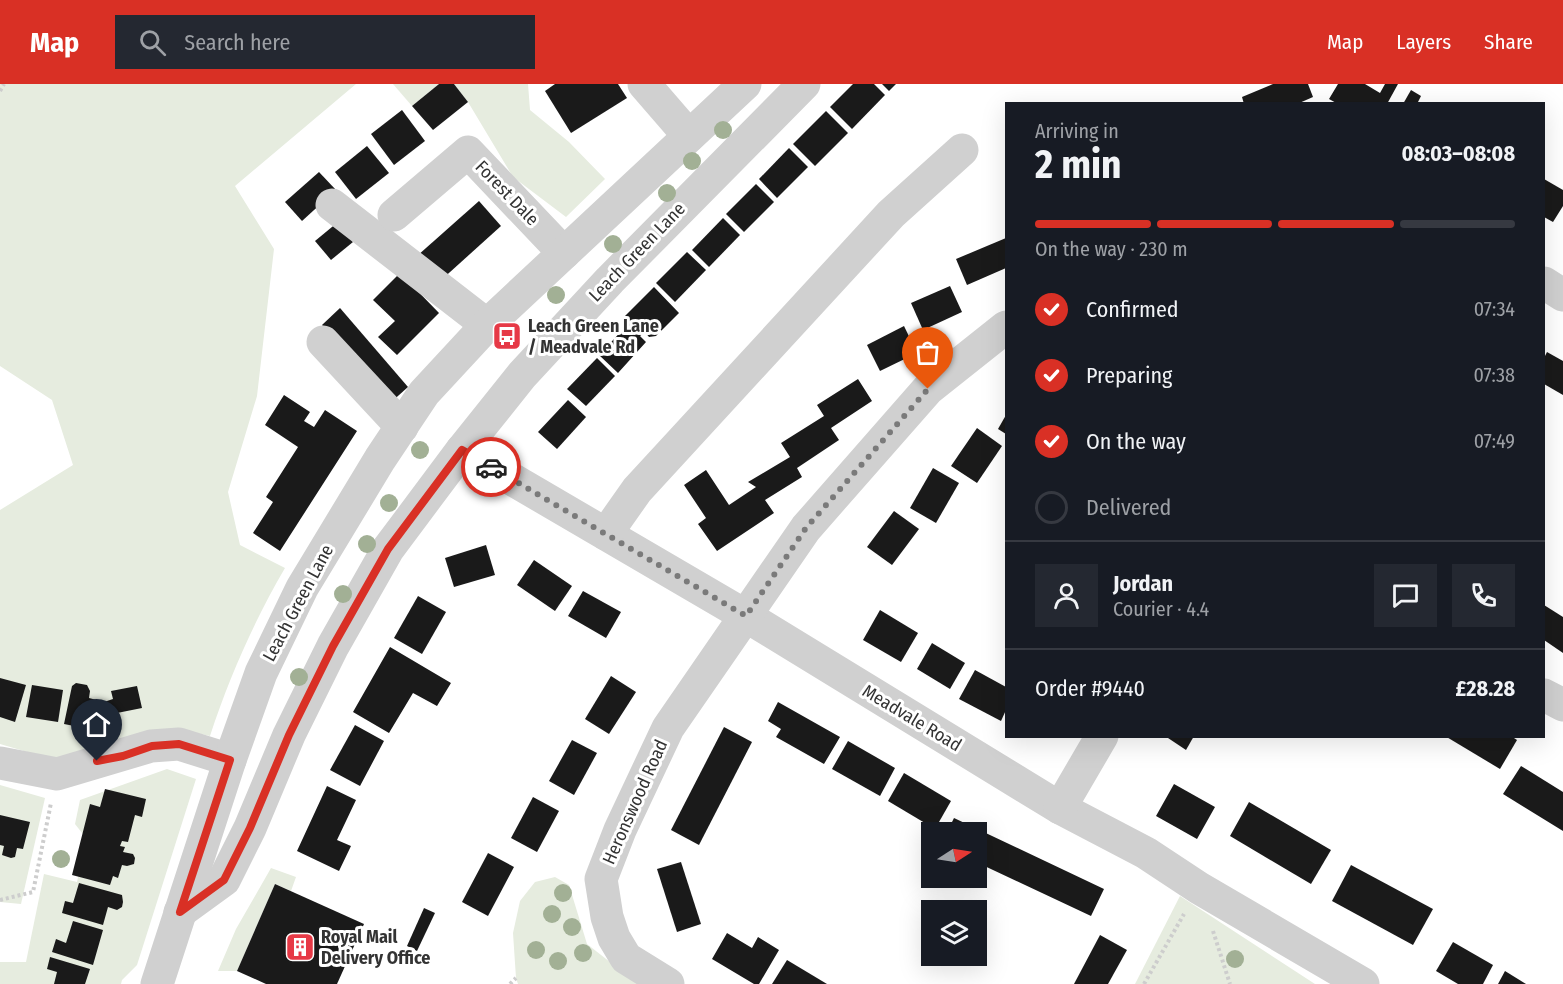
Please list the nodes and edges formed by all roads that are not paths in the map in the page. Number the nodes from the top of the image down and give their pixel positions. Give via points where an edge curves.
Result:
1 (644, 84) edge
2 (804, 84) edge
3 (737, 87) edge
4 (689, 136) junction
5 (962, 150) dead end
6 (332, 205) dead end
7 (394, 215) dead end
8 (564, 253) junction
9 (1545, 284) edge
10 (1563, 295) edge
11 (487, 325) junction
12 (1005, 328) edge
13 (323, 342) dead end
14 (402, 427) junction
15 (462, 450) junction
16 (606, 534) junction
17 (746, 616) junction
18 (1545, 696) edge
19 (1563, 705) edge
20 (1101, 738) edge
21 (230, 760) junction
22 (0, 763) edge
23 (1060, 808) junction
24 (180, 912) junction
25 (157, 984) edge
26 (668, 984) edge
27 (1363, 984) edge

1 - 4 street
2 - 15 street, Leach Green Lane via 610,280 522,375
3 - 4 street, Leach Green Lane
4 - 8 street, Leach Green Lane
5 - 16 street via 891,214 637,489
6 - 11 street
7 - 8 street, Forest Dale via 468,152
8 - 11 street, Leach Green Lane
9 - 10 street
11 - 14 street, Leach Green Lane via 424,393
12 - 17 street, Heronswood Road via 928,389 806,528
13 - 14 street
14 - 21 street, Leach Green Lane via 302,588 261,673
15 - 16 street, Meadvale Road
15 - 24 street, Leach Green Lane via 388,549 333,646 224,880
16 - 17 street, Meadvale Road
17 - 23 street, Meadvale Road
17 - 26 street, Heronswood Road via 668,728 601,879 607,917 626,958
18 - 19 street
20 - 23 street
21 - 22 street via 179,744 152,746 57,774
21 - 24 street, Leach Green Lane
23 - 27 street, Meadvale Road via 1146,853
24 - 25 street, Leach Green Lane

